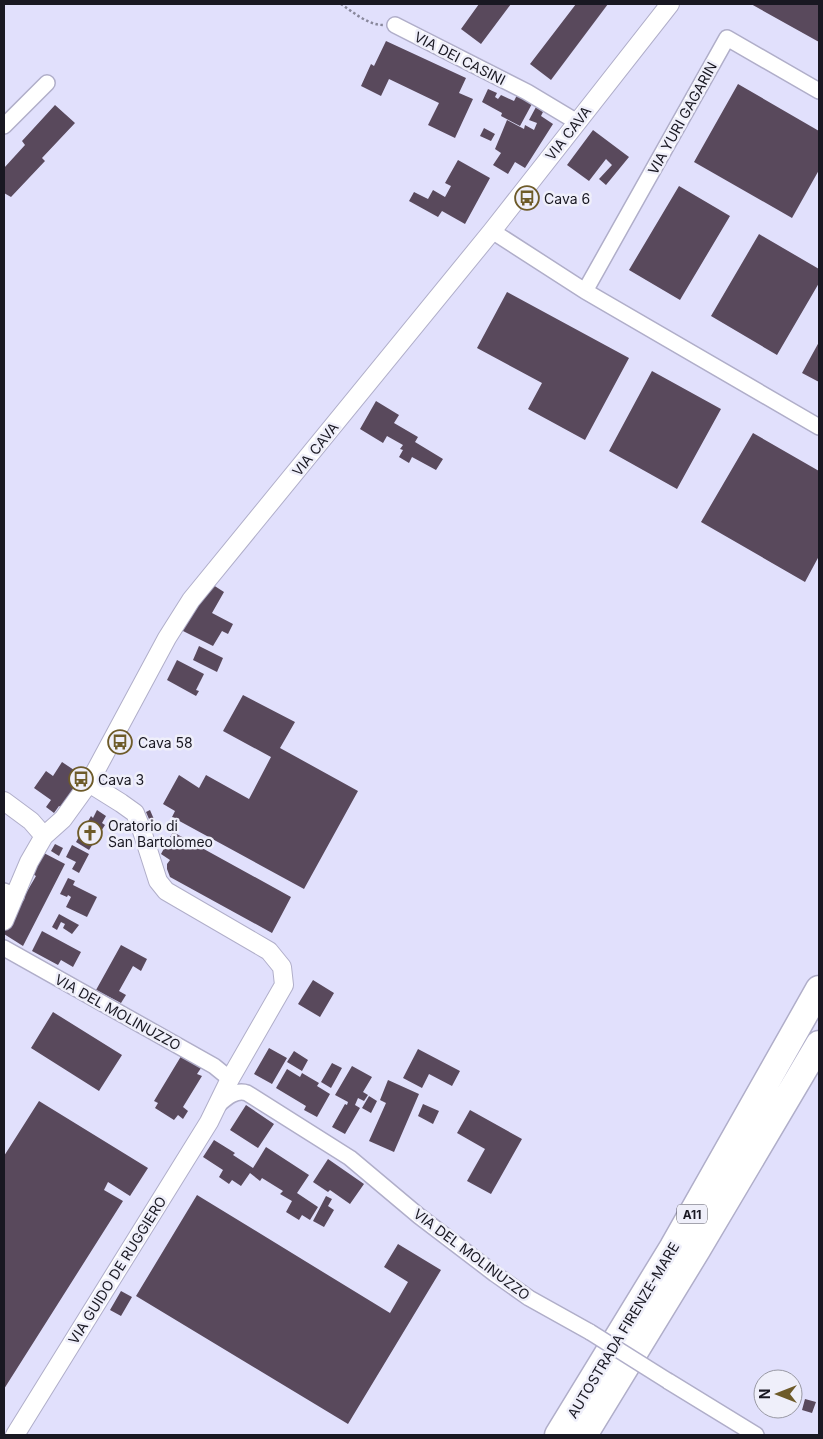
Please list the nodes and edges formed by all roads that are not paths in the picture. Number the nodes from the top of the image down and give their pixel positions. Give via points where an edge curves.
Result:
1 (670, 4) edge
2 (395, 25) road end
3 (46, 83) dead end
4 (819, 91) edge
5 (577, 122) junction
6 (4, 126) edge
7 (492, 231) junction
8 (585, 291) junction
9 (819, 427) edge
10 (89, 783) junction
11 (4, 801) edge
12 (44, 836) junction
13 (10, 894) edge
14 (4, 921) edge
15 (4, 948) edge
16 (819, 989) edge
17 (819, 1044) edge
18 (230, 1079) junction
19 (247, 1093) joint
20 (218, 1105) junction
21 (15, 1435) edge
22 (558, 1435) edge
23 (584, 1435) edge
24 (756, 1435) edge

1 - 5 street, VIA CAVA
2 - 5 street, VIA DEI CASINI via 527,92
3 - 6 street
4 - 8 street, VIA YURI GAGARIN via 727,38
5 - 7 street, VIA CAVA
7 - 8 street
7 - 10 street, VIA CAVA via 191,600
8 - 9 street
10 - 12 street, VIA CAVA via 63,819
10 - 18 street, VIA GUIDO DE RUGGIERO via 135,813 158,881 166,891 269,951 282,967 284,985
11 - 12 street via 31,821
12 - 13 street, VIA CAVA
13 - 14 street, VIA CAVA
15 - 18 street, VIA DEL MOLINUZZO via 214,1066
16 - 22 highway, AUTOSTRADA FIRENZE-MARE / A11 via 673,1247
17 - 23 highway, AUTOSTRADA FIRENZE-MARE / A11
18 - 20 street, VIA GUIDO DE RUGGIERO
19 - 20 street, VIA GUIDO DE RUGGIERO via 238,1092
19 - 24 street, VIA DEL MOLINUZZO, bridge via 350,1158 419,1216 529,1298
20 - 21 street, VIA GUIDO DE RUGGIERO

